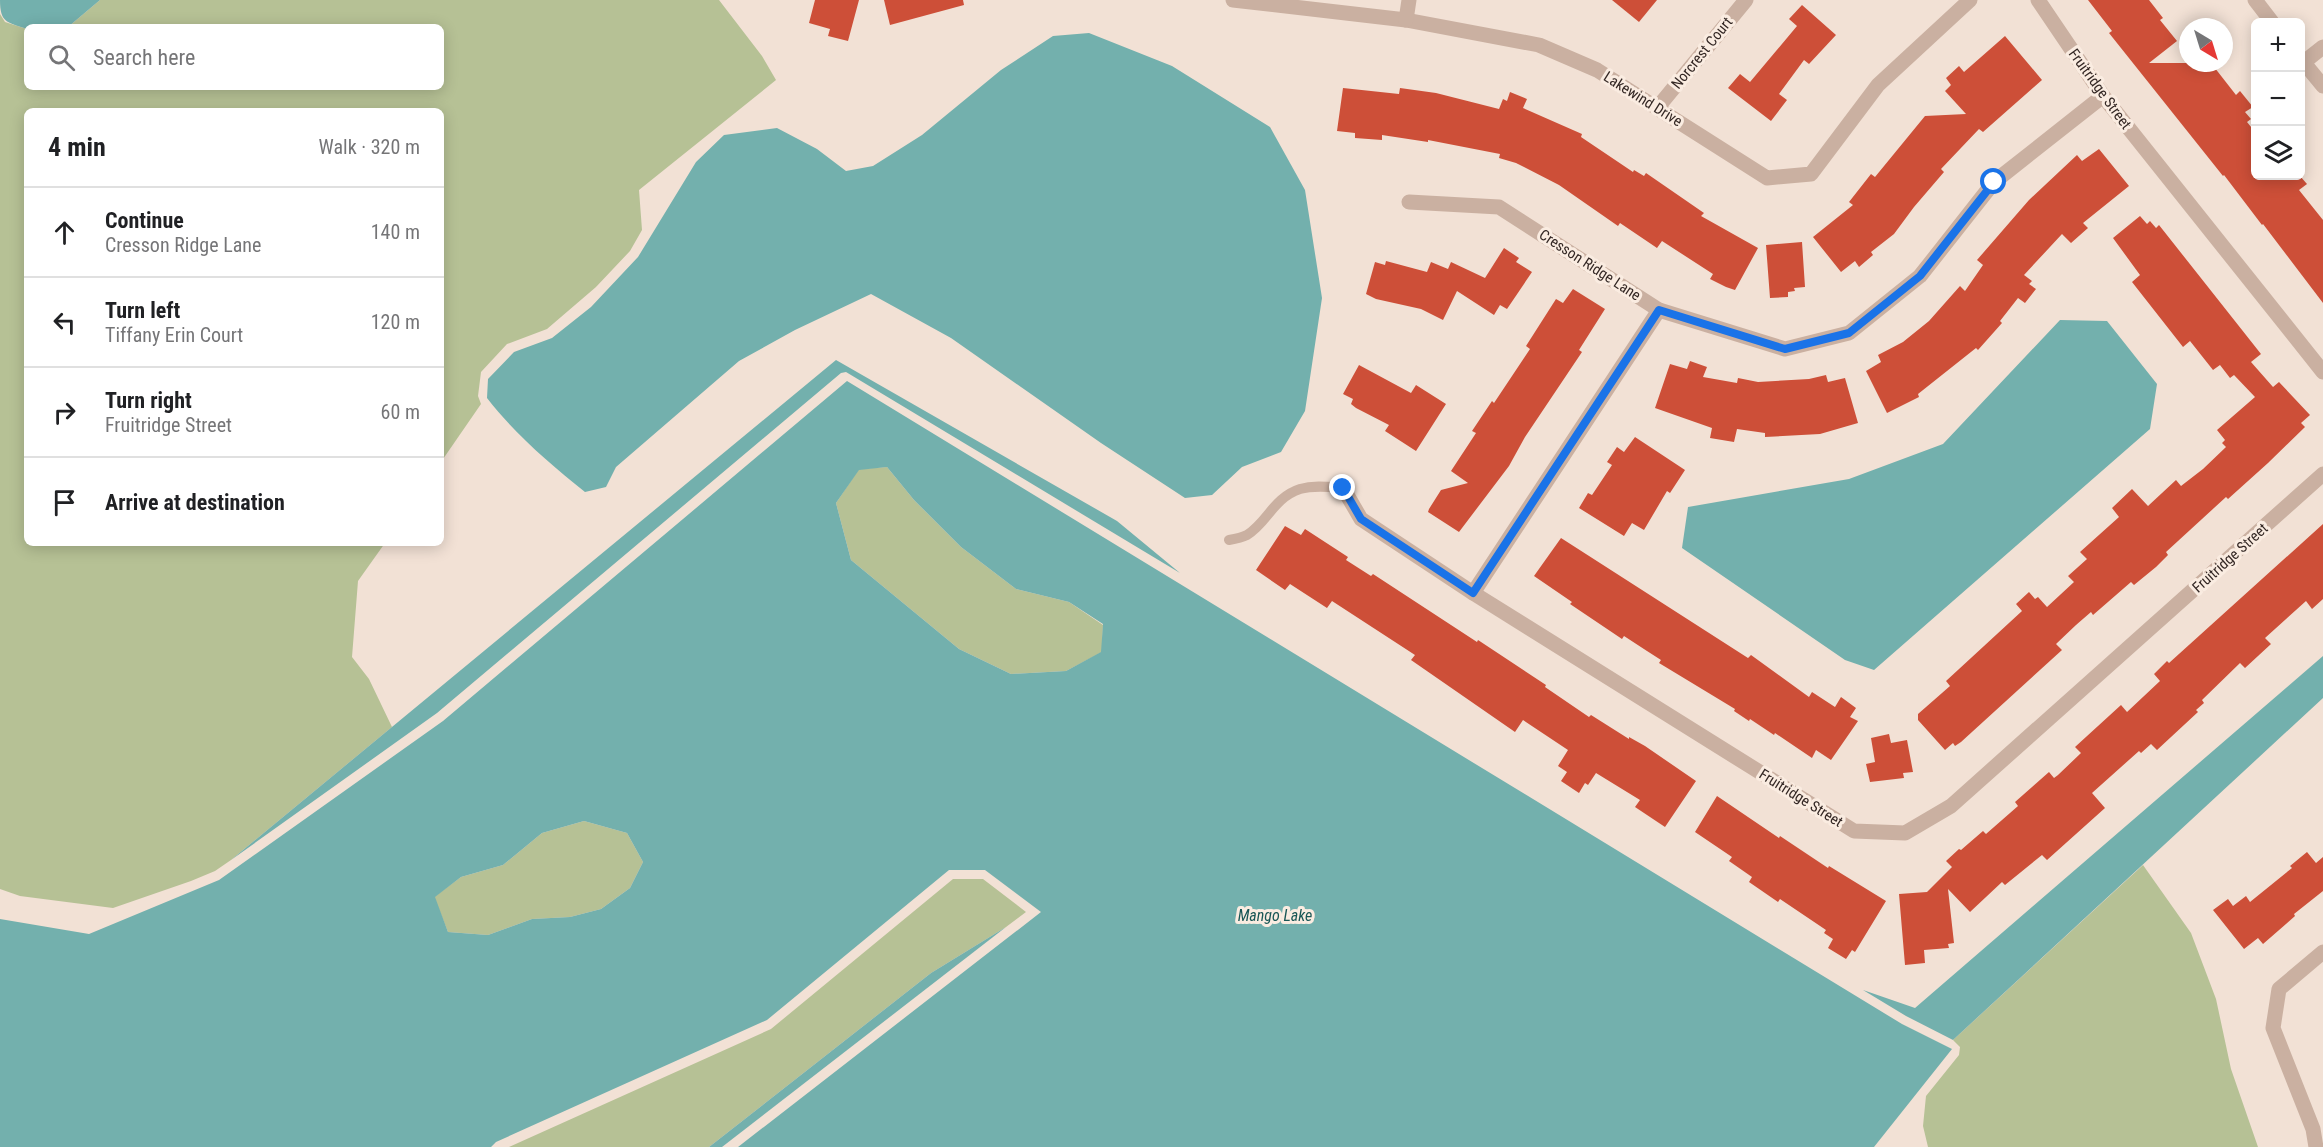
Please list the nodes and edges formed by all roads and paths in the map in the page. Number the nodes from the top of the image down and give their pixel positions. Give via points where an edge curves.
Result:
1 (1233, 0) edge
2 (1409, 0) edge
3 (1746, 0) edge
4 (1970, 0) edge
5 (2038, 0) edge
6 (2255, 0) edge
7 (2269, 18) edge
8 (1406, 20) junction
9 (2323, 48) edge
10 (2305, 58) edge
11 (2305, 64) edge
12 (2323, 86) edge
13 (2103, 96) junction
14 (1658, 107) junction
15 (1409, 202) dead end
16 (1659, 310) junction
17 (2323, 372) edge
18 (2323, 474) edge
19 (1343, 488) joint
20 (1229, 540) dead end
21 (1473, 593) junction
22 (2323, 952) edge
23 (2316, 1147) edge

1 - 8 street, Lakewind Drive
2 - 8 street
3 - 14 street, Norcrest Court
4 - 14 street, Lakewind Drive via 1878,85 1811,174 1767,178
5 - 13 street, Fruitridge Street
6 - 7 street
8 - 14 street, Lakewind Drive via 1539,45 1598,70
9 - 10 street
11 - 12 street
13 - 16 street, Cresson Ridge Lane via 1994,182 1920,276 1849,333 1785,349
13 - 17 street, Fruitridge Street
15 - 16 street, Cresson Ridge Lane via 1498,207
16 - 21 street
18 - 21 street, Fruitridge Street via 1951,806 1905,833 1854,831
19 - 20 lane via 1313,487 1288,495 1275,504 1253,531
19 - 21 street, Fruitridge Street via 1361,519
22 - 23 street via 2278,989 2273,1028 2313,1129

